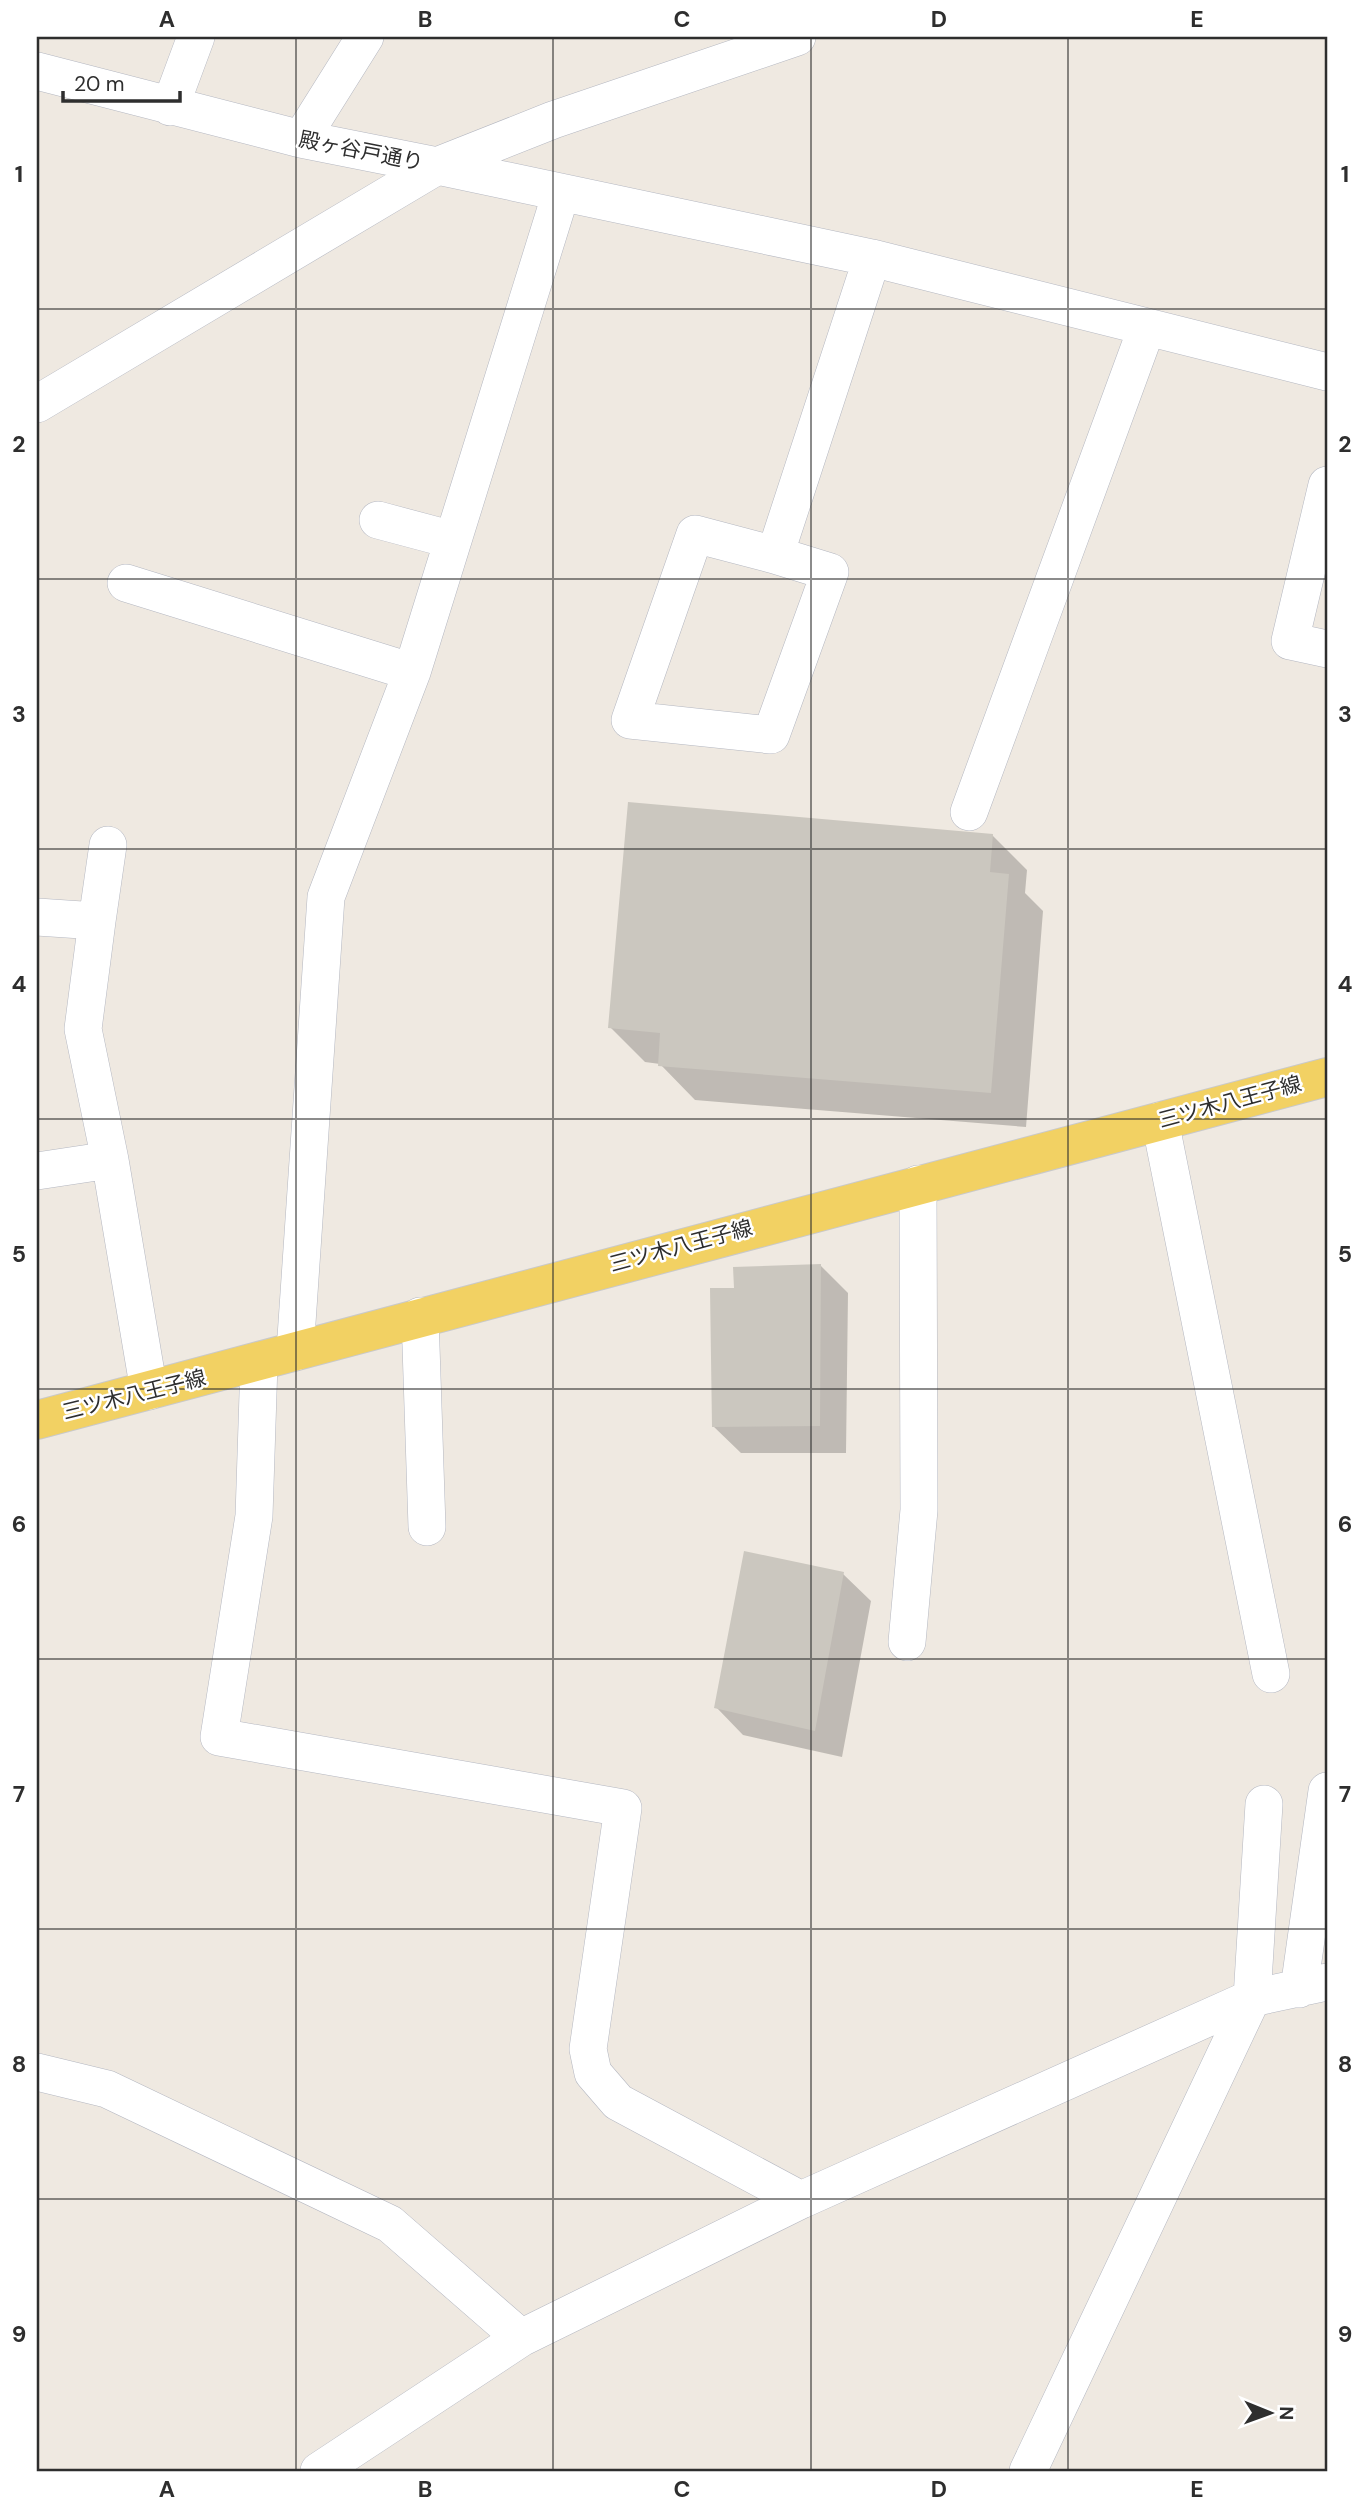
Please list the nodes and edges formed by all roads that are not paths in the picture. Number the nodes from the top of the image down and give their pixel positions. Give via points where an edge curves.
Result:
1 (196, 37) edge
2 (365, 37) edge
3 (797, 37) edge
4 (37, 71) edge
5 (170, 107) junction
6 (301, 139) junction
7 (437, 166) junction
8 (561, 193) junction
9 (872, 258) junction
10 (1147, 327) junction
11 (1327, 372) edge
12 (37, 404) edge
13 (1327, 485) edge
14 (378, 520) dead end
15 (453, 540) junction
16 (775, 555) junction
17 (126, 583) dead end
18 (1327, 649) edge
19 (412, 672) junction
20 (969, 812) dead end
21 (108, 845) dead end
22 (37, 916) edge
23 (97, 921) junction
24 (1327, 1077) edge
25 (1160, 1121) junction
26 (110, 1160) junction
27 (37, 1171) edge
28 (918, 1184) junction
29 (420, 1316) junction
30 (295, 1352) junction
31 (259, 1363) junction
32 (149, 1391) junction
33 (37, 1420) edge
34 (427, 1527) dead end
35 (907, 1642) dead end
36 (1271, 1674) dead end
37 (1327, 1791) edge
38 (1264, 1804) dead end
39 (1313, 1986) edge
40 (1252, 1998) junction
41 (37, 2072) edge
42 (801, 2200) junction
43 (521, 2337) junction
44 (319, 2471) edge
45 (1028, 2471) edge

1 - 5 street
2 - 6 street
3 - 7 street, 殿ヶ谷戸通り via 554,120
4 - 5 street, 殿ヶ谷戸通り
5 - 6 street, 殿ヶ谷戸通り
6 - 7 street, 殿ヶ谷戸通り
7 - 8 street
7 - 12 street
8 - 9 street
8 - 15 street
9 - 10 street
9 - 16 street
10 - 11 street
10 - 20 street
13 - 18 street via 1290,641
14 - 15 street
15 - 19 street
16 - 16 street via 830,572 771,735 630,720 695,534
17 - 19 street
19 - 30 street via 326,897
21 - 23 street
22 - 23 street
23 - 26 street via 83,1028
24 - 25 main road, 三ツ木八王子線
25 - 28 main road, 三ツ木八王子線
25 - 36 street
26 - 27 street
26 - 32 street
28 - 29 main road, 三ツ木八王子線
28 - 35 street via 919,1510
29 - 30 main road, 三ツ木八王子線
29 - 34 street
30 - 31 main road, 三ツ木八王子線
31 - 32 main road, 三ツ木八王子線
31 - 42 street via 254,1516 219,1737 623,1808 588,2049 593,2073 618,2102
32 - 33 main road, 三ツ木八王子線
37 - 39 street
38 - 40 street
39 - 40 street
40 - 42 street
40 - 45 street
41 - 43 street via 107,2090 390,2224
42 - 43 street
43 - 44 street

